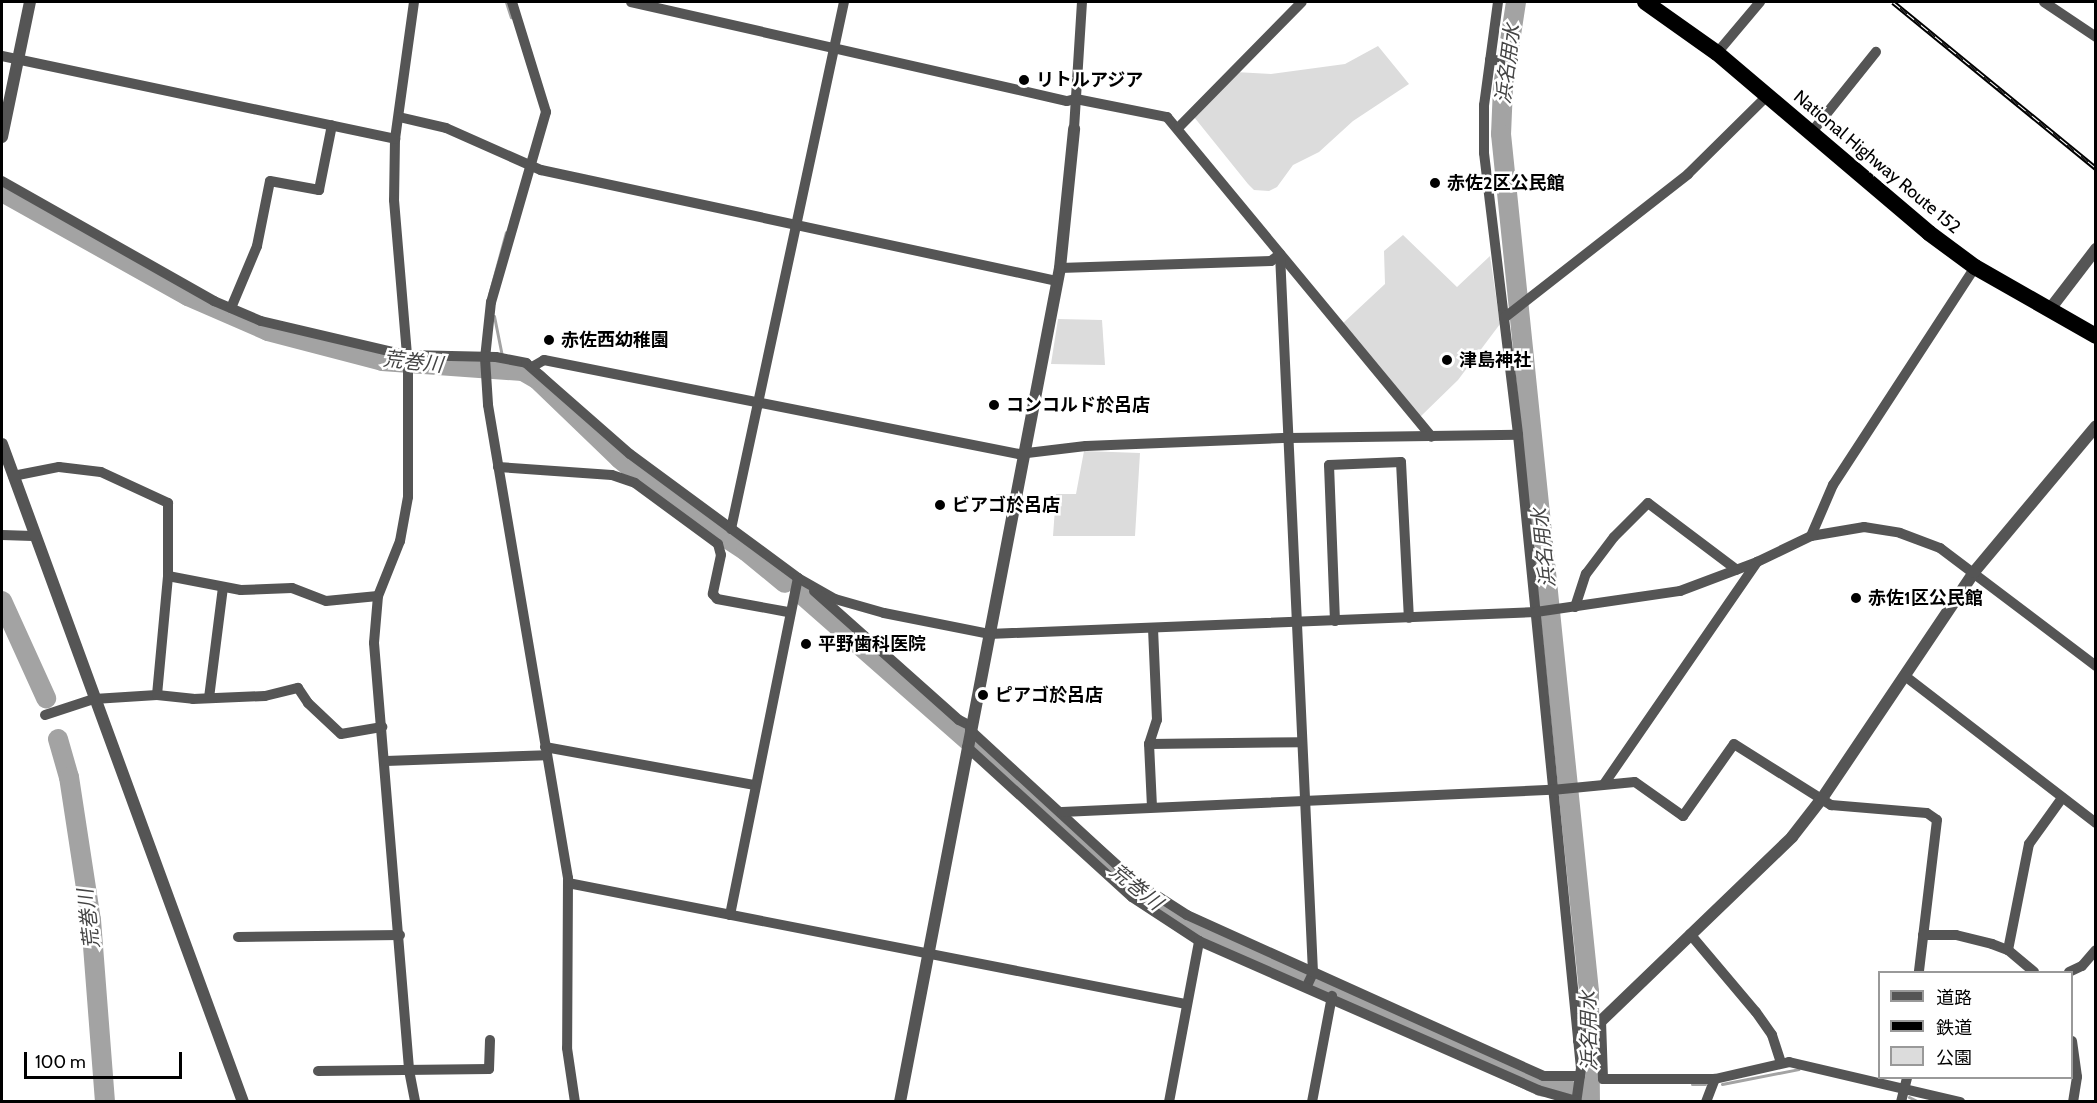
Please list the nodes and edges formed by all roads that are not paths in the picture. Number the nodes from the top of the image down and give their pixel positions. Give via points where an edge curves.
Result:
1 (30, 2) edge
2 (414, 2) edge
3 (512, 2) edge
4 (631, 2) edge
5 (844, 2) edge
6 (1082, 2) edge
7 (1302, 2) edge
8 (1498, 2) edge
9 (1646, 2) edge
10 (1761, 2) edge
11 (2044, 2) edge
12 (2096, 37) edge
13 (834, 50) junction
14 (1876, 52) dead end
15 (1717, 53) junction
16 (2, 56) edge
17 (18, 59) junction
18 (1494, 61) junction
19 (1513, 61) dead end
20 (1767, 96) junction
21 (1076, 99) junction
22 (399, 117) junction
23 (332, 125) junction
24 (1179, 127) junction
25 (1074, 129) joint
26 (1811, 133) junction
27 (2, 137) edge
28 (395, 139) junction
29 (532, 166) junction
30 (2, 181) edge
31 (797, 225) junction
32 (2096, 249) edge
33 (1280, 254) junction
34 (1975, 267) junction
35 (1060, 268) junction
36 (1057, 281) junction
37 (231, 308) junction
38 (2050, 309) junction
39 (1508, 316) junction
40 (2096, 336) edge
41 (485, 358) junction
42 (407, 360) junction
43 (532, 367) junction
44 (759, 401) junction
45 (2096, 426) edge
46 (1518, 435) junction
47 (1432, 437) junction
48 (1289, 438) junction
49 (2, 444) edge
50 (1024, 452) junction
51 (498, 467) junction
52 (14, 476) junction
53 (731, 529) junction
54 (2, 535) edge
55 (33, 536) junction
56 (1811, 536) junction
57 (1757, 562) junction
58 (1737, 570) junction
59 (1974, 572) junction
60 (168, 576) junction
61 (798, 579) junction
62 (808, 585) junction
63 (223, 587) junction
64 (378, 596) junction
65 (1575, 607) junction
66 (1537, 611) junction
67 (788, 612) junction
68 (1409, 618) junction
69 (1335, 621) junction
70 (1299, 622) junction
71 (1153, 630) junction
72 (988, 634) junction
73 (2096, 666) edge
74 (1905, 676) junction
75 (158, 695) junction
76 (209, 698) junction
77 (94, 699) junction
78 (45, 715) dead end
79 (382, 727) junction
80 (969, 736) junction
81 (1302, 742) junction
82 (1149, 744) junction
83 (546, 751) junction
84 (386, 761) junction
85 (1604, 784) junction
86 (754, 785) junction
87 (1555, 790) junction
88 (1823, 797) junction
89 (2062, 798) junction
90 (1306, 801) junction
91 (1152, 807) junction
92 (1062, 812) junction
93 (2096, 824) edge
94 (567, 883) junction
95 (730, 915) junction
96 (1690, 934) junction
97 (400, 935) junction
98 (1923, 935) junction
99 (238, 937) dead end
100 (1199, 941) junction
101 (2008, 950) junction
102 (2096, 950) edge
103 (928, 952) junction
104 (1919, 971) edge
105 (2033, 971) edge
106 (2071, 971) edge
107 (1310, 980) junction
108 (1332, 996) junction
109 (1186, 1004) junction
110 (1600, 1021) junction
111 (490, 1040) dead end
112 (1578, 1041) junction
113 (2073, 1048) edge
114 (1781, 1063) junction
115 (409, 1070) junction
116 (318, 1071) dead end
117 (1580, 1076) junction
118 (1878, 1078) edge
119 (1715, 1079) junction
120 (1886, 1079) edge
121 (1907, 1083) edge
122 (243, 1101) edge
123 (416, 1101) edge
124 (575, 1101) edge
125 (900, 1101) edge
126 (1169, 1101) edge
127 (1312, 1101) edge
128 (1576, 1101) edge
129 (1706, 1101) edge
130 (1901, 1101) edge
131 (1960, 1101) edge
132 (2073, 1101) edge

1 - 17 street
2 - 22 street
3 - 29 street via 546,112
4 - 13 street
5 - 13 street
6 - 21 street
7 - 24 street
8 - 18 street
9 - 15 highway, National Highway Route 152
10 - 15 street
11 - 12 street
13 - 21 street
13 - 31 street
14 - 26 street
15 - 20 highway, National Highway Route 152
16 - 17 street
17 - 23 street
17 - 27 street
18 - 19 street
18 - 39 street via 1484,105 1484,153
20 - 26 highway, National Highway Route 152
20 - 39 street via 1688,174
21 - 24 street via 1167,117
21 - 25 street
22 - 28 street
22 - 29 street via 474,138
23 - 28 street
23 - 37 street via 319,190 270,181 257,246
24 - 33 street
25 - 35 street
26 - 34 highway, National Highway Route 152 via 1880,194
28 - 42 street via 394,200
29 - 31 street
29 - 41 street via 491,302
30 - 37 street
31 - 36 street
31 - 44 street
32 - 38 street
33 - 35 street via 1271,261
33 - 47 street
33 - 48 street
34 - 38 highway, National Highway Route 152
34 - 56 street via 1833,485
35 - 36 street
36 - 50 street
37 - 42 street via 261,321
38 - 40 highway, National Highway Route 152
39 - 46 street
41 - 42 street
41 - 43 street via 512,358
41 - 51 street
42 - 64 street via 405,522
43 - 44 street via 544,360
43 - 53 street via 630,454
44 - 50 street
44 - 53 street
45 - 59 street
46 - 47 street
46 - 66 street
47 - 48 street
48 - 50 street
48 - 70 street
49 - 52 street
50 - 72 street
51 - 67 street via 612,475 635,483 718,544 721,555 713,594 717,599
51 - 83 street
52 - 55 street
52 - 60 street via 59,467 100,472 168,503
53 - 61 street
54 - 55 street
55 - 77 street
56 - 57 street
56 - 59 street via 1864,527 1900,533 1940,548
57 - 58 street
57 - 85 street
58 - 65 street via 1680,591
58 - 65 street via 1648,503 1614,537 1586,574
59 - 73 street
59 - 74 street
60 - 63 street
60 - 75 street
61 - 62 street
61 - 67 street
62 - 72 street via 852,604
62 - 80 street via 959,720
63 - 64 street via 292,588 326,601
63 - 76 street
64 - 79 street via 374,643
65 - 66 street
66 - 68 street
66 - 87 street
67 - 86 street
68 - 69 street
68 - 69 street via 1401,462 1329,465
69 - 70 street
70 - 71 street
70 - 81 street
71 - 72 street
71 - 82 street via 1157,720
72 - 80 street
74 - 88 street
74 - 89 street
75 - 76 street
75 - 77 street
76 - 79 street via 265,696 298,688 341,734
77 - 78 street
77 - 122 street
79 - 84 street
80 - 92 street
80 - 100 street via 1132,897
80 - 103 street
81 - 82 street
81 - 90 street
82 - 91 street
83 - 84 street
83 - 86 street
83 - 94 street
84 - 97 street
85 - 87 street
85 - 88 street via 1635,782 1683,816 1734,744
86 - 95 street
87 - 90 street
87 - 112 street
88 - 96 street via 1792,837
88 - 98 street via 1837,807 1927,813 1937,820
89 - 93 street
89 - 101 street via 2029,844
90 - 91 street
90 - 107 street
91 - 92 street
92 - 107 street via 1134,881 1187,915
94 - 95 street
94 - 124 street via 567,1048
95 - 103 street
96 - 110 street
96 - 114 street via 1772,1035
97 - 99 street
97 - 115 street
98 - 101 street via 1968,937
98 - 104 street
100 - 107 street
100 - 109 street
101 - 105 street
102 - 106 street via 2082,966
103 - 109 street
103 - 125 street
107 - 108 street
107 - 117 street via 1543,1076
108 - 127 street
108 - 128 street via 1538,1090
109 - 126 street
110 - 112 street
110 - 119 street via 1603,1078
111 - 115 street via 489,1069
112 - 117 street
113 - 132 street via 2077,1077
114 - 118 street
114 - 119 street via 1751,1074
115 - 116 street
115 - 123 street
117 - 128 street
119 - 129 street
120 - 121 street
121 - 130 street
121 - 131 street

